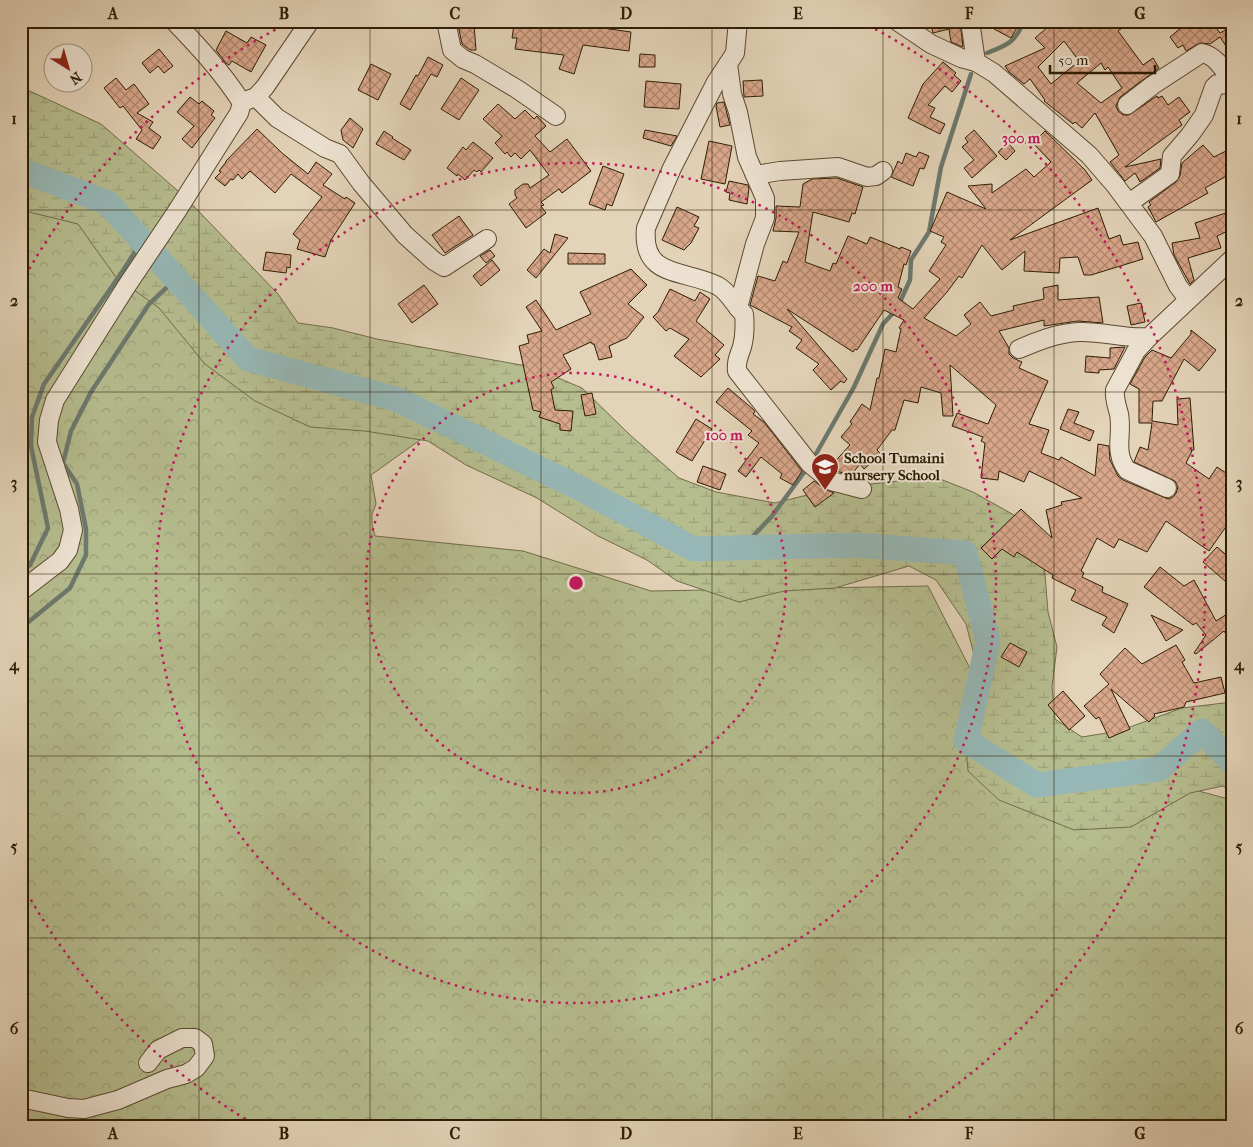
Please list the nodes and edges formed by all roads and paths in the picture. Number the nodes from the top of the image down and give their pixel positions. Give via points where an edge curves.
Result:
1 (174, 21) edge
2 (310, 21) edge
3 (446, 21) edge
4 (738, 21) edge
5 (897, 21) edge
6 (970, 21) edge
7 (976, 62) junction
8 (728, 64) junction
9 (1232, 83) edge
10 (249, 100) junction
11 (1126, 105) dead end
12 (556, 116) dead end
13 (883, 171) dead end
14 (754, 175) junction
15 (1129, 203) junction
16 (487, 239) dead end
17 (1232, 259) edge
18 (1188, 299) junction
19 (738, 308) junction
20 (1150, 337) junction
21 (1019, 349) dead end
22 (1167, 488) dead end
23 (862, 489) dead end
24 (21, 591) edge
25 (148, 1064) dead end
26 (21, 1098) edge

1 - 10 street
2 - 10 street via 265,87
3 - 12 street via 452,50 462,59 517,89
4 - 8 street via 735,53
5 - 7 street via 931,44
6 - 7 street
7 - 15 street via 994,73 1090,156
8 - 14 street via 732,94
8 - 19 street via 672,168 646,228 645,238 650,258 658,266 718,286
9 - 11 street via 1211,56 1202,53
9 - 15 street via 1214,87 1204,115 1172,156 1170,174
10 - 16 street via 324,148 340,154 405,235 444,267
10 - 24 street via 55,400 47,442 69,509 72,530 68,550 60,561
13 - 14 street via 867,177 838,167
14 - 19 street via 765,198 765,218
15 - 18 street via 1154,236 1178,286
17 - 18 street
18 - 20 street
19 - 23 street via 744,314 745,326 736,361 737,371 810,464 831,481
20 - 21 street via 1080,332 1046,338
20 - 22 street via 1136,351 1115,390 1119,452 1127,470
25 - 26 street via 158,1050 182,1038 196,1038 203,1044 205,1056 196,1068 118,1100 84,1109

